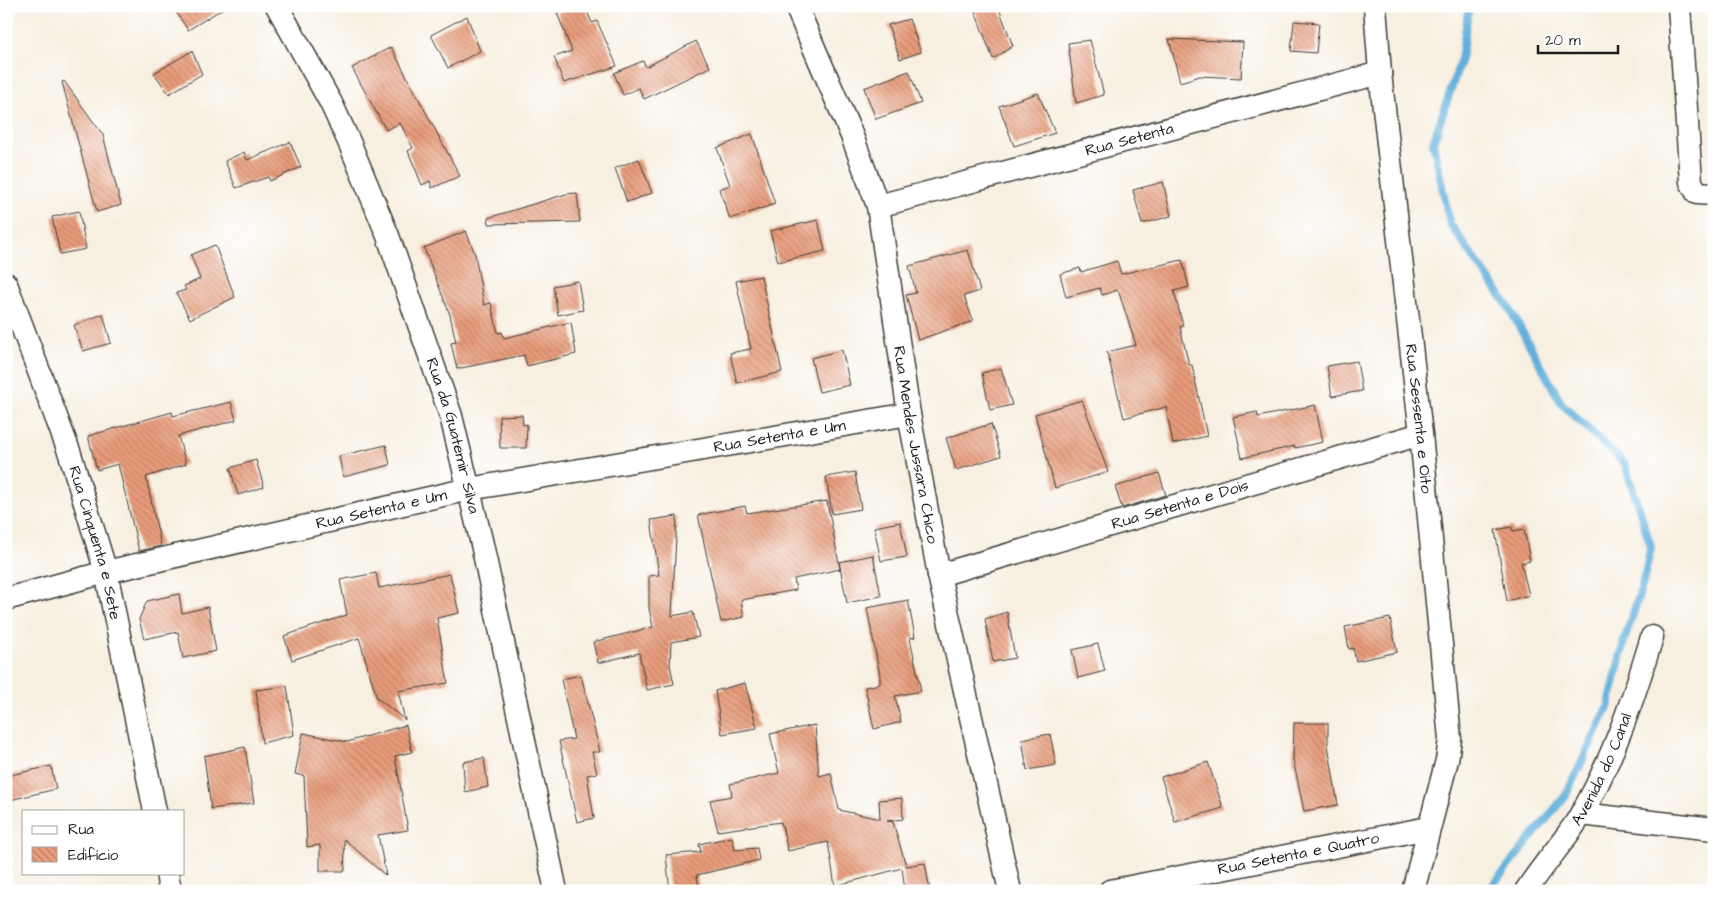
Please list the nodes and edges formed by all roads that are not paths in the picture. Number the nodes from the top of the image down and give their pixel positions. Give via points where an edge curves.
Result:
1 (277, 6) edge
2 (796, 6) edge
3 (1375, 6) edge
4 (1679, 6) edge
5 (1380, 73) junction
6 (1714, 194) edge
7 (878, 206) junction
8 (6, 284) edge
9 (909, 414) junction
10 (1421, 434) junction
11 (469, 489) junction
12 (106, 572) junction
13 (939, 575) junction
14 (6, 599) edge
15 (1652, 637) dead end
16 (154, 810) edge
17 (1581, 814) junction
18 (1428, 828) junction
19 (1714, 828) edge
20 (167, 874) edge
21 (170, 891) edge
22 (556, 891) edge
23 (1010, 891) edge
24 (1110, 891) edge
25 (1413, 891) edge
26 (1526, 891) edge

1 - 11 street, Rua da Guatemir Silva via 331,103 388,236 451,416
2 - 7 street, Rua Mendes Jussara Chico
3 - 5 street, Rua Sessenta e Oito
4 - 6 street via 1690,182 1697,193
5 - 7 street, Rua Setenta
5 - 10 street, Rua Sessenta e Oito
7 - 9 street, Rua Mendes Jussara Chico
8 - 12 street, Rua Cinquenta e Sete via 70,454
9 - 11 street, Rua Setenta e Um
9 - 13 street, Rua Mendes Jussara Chico
10 - 13 street, Rua Setenta e Dois
10 - 18 street, Rua Sessenta e Oito via 1450,739
11 - 12 street, Rua Setenta e Um
11 - 22 street, Rua da Guatemir Silva
12 - 14 street, Rua Setenta e Um
12 - 16 street, Rua Cinquenta e Sete
13 - 23 street, Rua Mendes Jussara Chico
15 - 17 street, Avenida do Canal via 1610,755
17 - 19 street
17 - 26 street, Avenida do Canal
18 - 24 street, Rua Setenta e Quatro
18 - 25 street, Rua Sessenta e Oito
20 - 21 street

